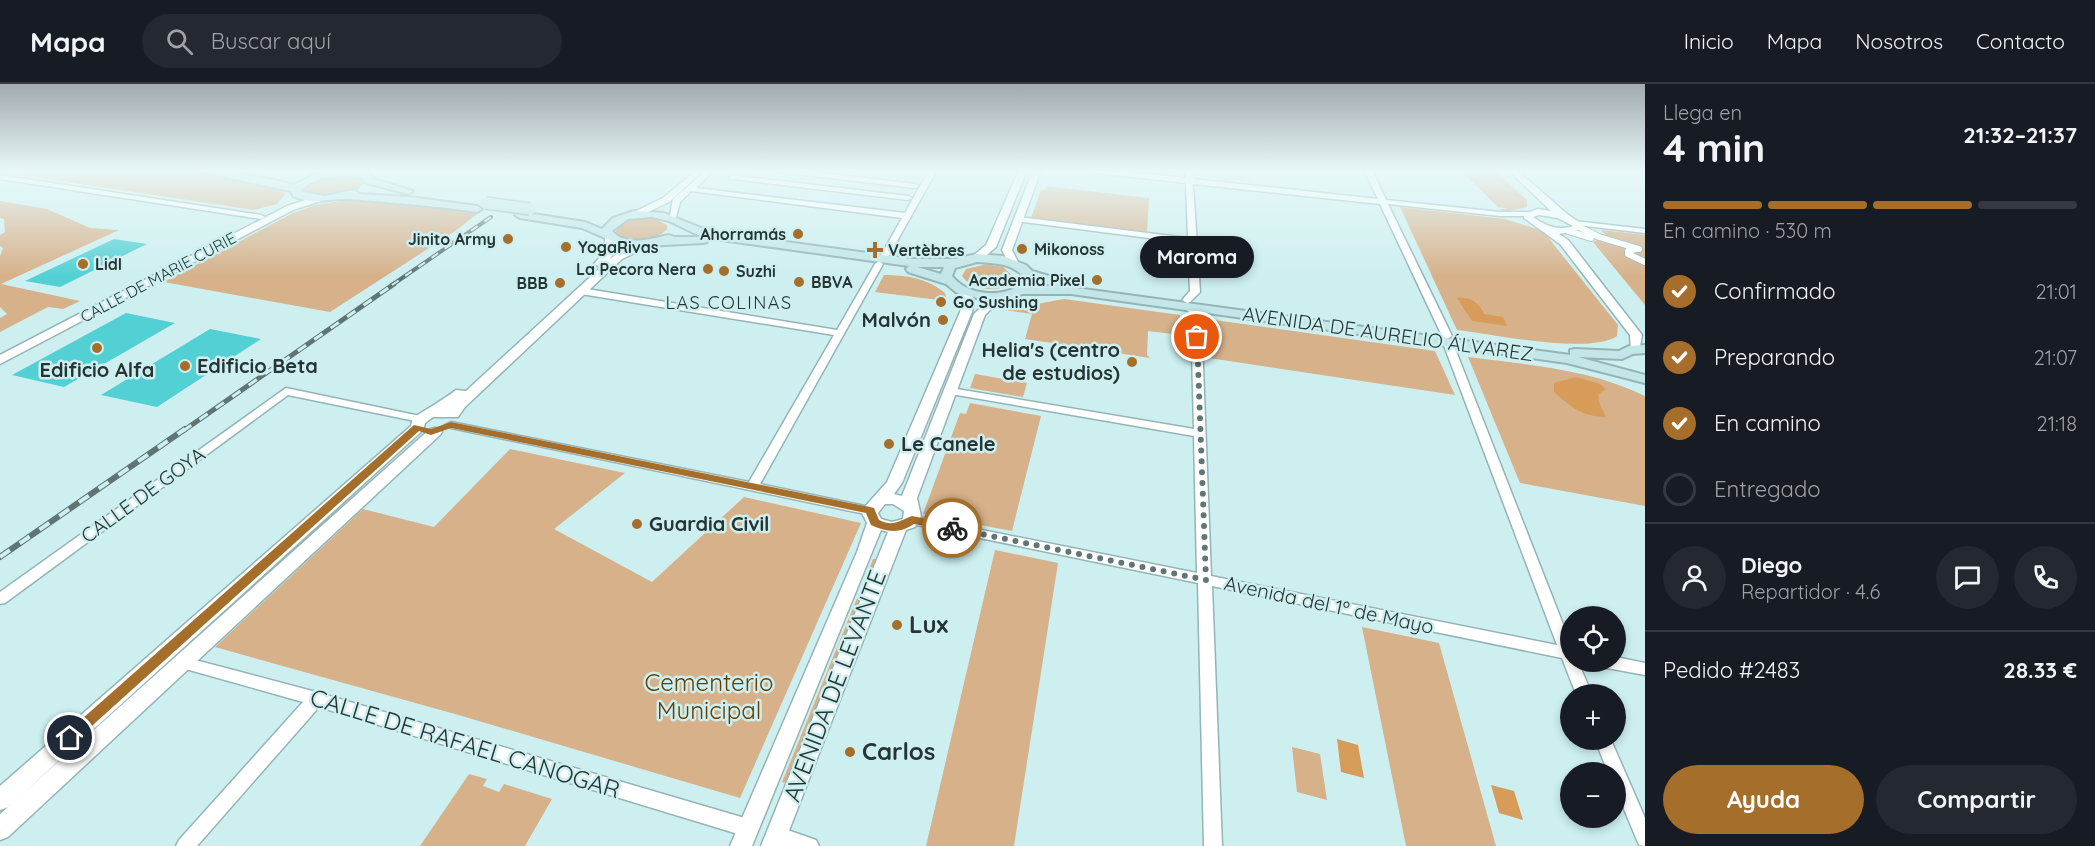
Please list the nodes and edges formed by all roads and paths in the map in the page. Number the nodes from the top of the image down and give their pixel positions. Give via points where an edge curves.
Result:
1 (186, 206) edge
2 (277, 206) edge
3 (298, 206) edge
4 (476, 206) edge
5 (481, 206) joint
6 (653, 206) edge
7 (676, 206) edge
8 (823, 206) edge
9 (913, 206) edge
10 (1008, 206) edge
11 (1024, 206) edge
12 (1191, 206) edge
13 (1387, 206) edge
14 (1419, 206) edge
15 (1540, 206) edge
16 (1551, 206) edge
17 (525, 212) junction
18 (630, 216) junction
19 (907, 216) junction
20 (1563, 216) junction
21 (261, 217) junction
22 (1019, 219) junction
23 (1535, 219) junction
24 (675, 221) junction
25 (1575, 227) junction
26 (1645, 231) edge
27 (609, 237) junction
28 (1192, 241) junction
29 (654, 243) junction
30 (1642, 250) edge
31 (1627, 252) junction
32 (977, 258) junction
33 (881, 261) junction
34 (1645, 262) edge
35 (956, 263) junction
36 (1014, 264) junction
37 (1028, 274) junction
38 (949, 280) junction
39 (1022, 290) junction
40 (581, 291) junction
41 (965, 291) junction
42 (998, 296) junction
43 (1188, 304) junction
44 (1645, 328) edge
45 (840, 333) junction
46 (1448, 340) junction
47 (1634, 351) edge
48 (0, 352) edge
49 (0, 360) edge
50 (1645, 380) edge
51 (951, 391) junction
52 (436, 423) junction
53 (1200, 433) junction
54 (752, 487) junction
55 (875, 511) junction
56 (906, 518) junction
57 (1206, 580) junction
58 (0, 599) edge
59 (1560, 632) edge
60 (1560, 656) edge
61 (180, 662) junction
62 (1626, 666) edge
63 (1645, 669) edge
64 (316, 699) junction
65 (1607, 750) edge
66 (0, 800) edge
67 (0, 829) edge
68 (745, 837) edge
69 (1645, 839) edge
70 (774, 841) edge
71 (185, 846) edge
72 (810, 846) edge
73 (1213, 846) edge

1 - 21 street
2 - 21 street, CALLE DE MARIE CURIE
3 - 49 street, CALLE DE MARIE CURIE
4 - 5 main road
5 - 17 main road
6 - 18 street
7 - 24 street
8 - 19 street
9 - 19 street
10 - 32 street via 991,247
11 - 22 street
12 - 28 street
13 - 46 street
14 - 23 street
15 - 23 street
16 - 20 street
17 - 18 main road via 599,218
17 - 27 main road via 585,225
18 - 24 main road via 660,215
18 - 27 main road via 609,226
19 - 33 street
20 - 23 street
20 - 25 street
21 - 48 street, CALLE DE MARIE CURIE
22 - 28 street
22 - 36 street via 1007,250
23 - 25 street
23 - 47 street via 1564,242 1631,328 1636,335
24 - 29 main road via 676,233
24 - 33 main road via 707,235
25 - 26 street
25 - 30 street
25 - 31 street
25 - 44 street via 1574,243
27 - 29 main road via 626,244
27 - 52 street via 610,252 602,262 438,411
28 - 43 street via 1195,292
29 - 33 main road via 683,238
29 - 40 street via 618,257
30 - 31 street
31 - 34 street
32 - 35 main road
32 - 36 main road
33 - 35 main road
33 - 38 main road
33 - 45 street
35 - 38 main road via 947,271
36 - 37 main road, AVENIDA DE AURELIO ÁLVAREZ
37 - 39 main road via 1029,282
37 - 43 main road, AVENIDA DE AURELIO ÁLVAREZ
38 - 41 main road
39 - 42 main road, AVENIDA DE AURELIO ÁLVAREZ
39 - 43 main road, AVENIDA DE AURELIO ÁLVAREZ via 1071,290
40 - 45 street
40 - 52 street
41 - 42 main road
41 - 55 street, AVENIDA DE LEVANTE via 966,312 894,483
42 - 51 street, AVENIDA DE LEVANTE via 980,314
43 - 46 main road, AVENIDA DE AURELIO ÁLVAREZ
43 - 53 street via 1196,313
45 - 54 street
46 - 47 main road, AVENIDA DE AURELIO ÁLVAREZ via 1570,353
46 - 50 main road, AVENIDA DE AURELIO ÁLVAREZ via 1568,359
46 - 59 street
47 - 50 main road via 1624,364
51 - 53 street
51 - 56 street, AVENIDA DE LEVANTE via 909,498
52 - 54 street
52 - 58 street, CALLE DE GOYA via 286,392
52 - 61 street
52 - 66 street
53 - 57 street
54 - 55 street
55 - 56 street via 886,527
55 - 56 street via 896,499
55 - 68 street, AVENIDA DE LEVANTE via 865,552
56 - 57 street, Avenida del 1º de Mayo
56 - 70 street, AVENIDA DE LEVANTE
57 - 60 street, Avenida del 1º de Mayo
57 - 73 street
61 - 64 street, CALLE DE RAFAEL CANOGAR
61 - 67 street
62 - 63 street
64 - 68 street, CALLE DE RAFAEL CANOGAR
64 - 71 street
65 - 69 street
70 - 72 street

